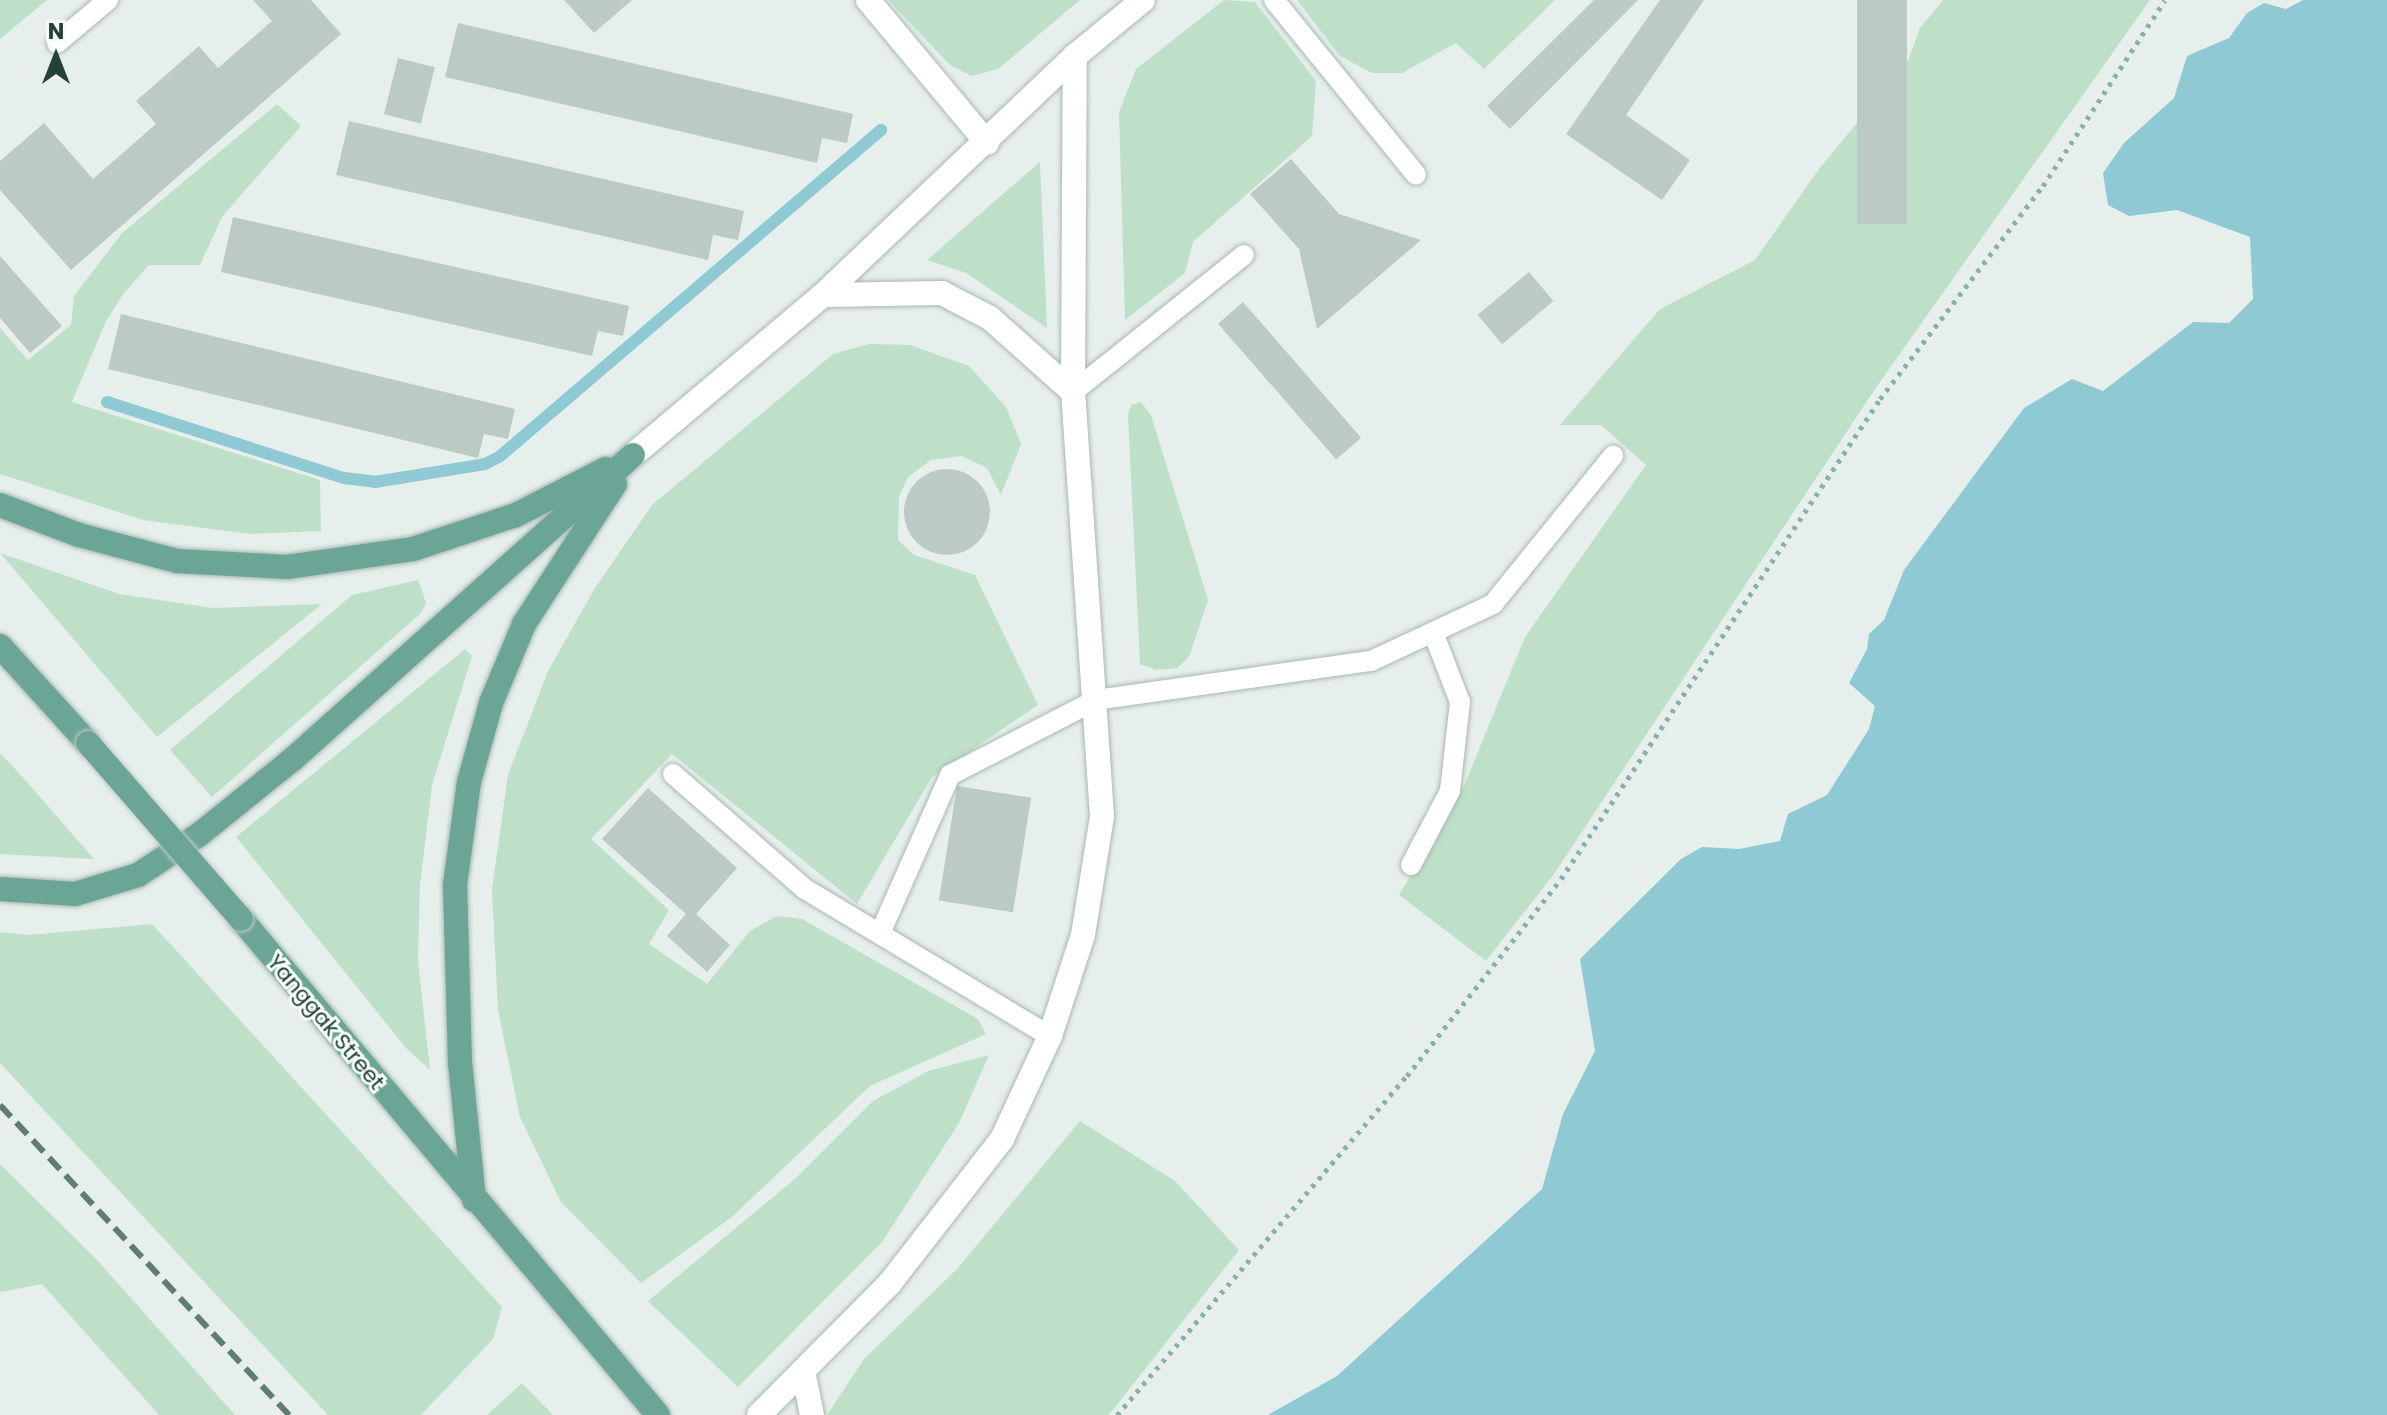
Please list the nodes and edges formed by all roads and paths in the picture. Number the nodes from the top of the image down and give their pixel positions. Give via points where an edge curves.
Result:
1 (108, 0) edge
2 (868, 0) edge
3 (1143, 0) edge
4 (1274, 0) edge
5 (2165, 0) edge
6 (57, 43) dead end
7 (1075, 56) junction
8 (987, 143) junction
9 (1416, 175) dead end
10 (1244, 255) dead end
11 (823, 295) junction
12 (1073, 392) junction
13 (633, 455) junction
14 (1613, 456) dead end
15 (0, 505) edge
16 (1433, 632) junction
17 (0, 646) edge
18 (1096, 700) junction
19 (673, 774) dead end
20 (1411, 865) dead end
21 (0, 889) edge
22 (881, 931) junction
23 (1050, 1036) junction
24 (474, 1200) junction
25 (803, 1371) junction
26 (652, 1408) edge
27 (759, 1415) edge
28 (812, 1415) edge
29 (1117, 1415) edge

1 - 6 lane
2 - 8 street
3 - 7 street
4 - 9 lane
5 - 29 path via 2043,186 1880,399 1561,879 1407,1076
7 - 8 street
7 - 12 street
8 - 11 street
10 - 12 lane
11 - 12 street via 942,293 990,318
11 - 13 street
12 - 18 street
13 - 15 main road via 516,515 413,549 287,567 177,561 79,535
13 - 21 main road via 305,749 200,834 138,875 75,894
13 - 24 main road via 524,624 491,703 469,782 455,885 460,1063
14 - 16 lane via 1493,604
16 - 18 lane via 1371,661
16 - 20 lane via 1460,702 1450,791
17 - 24 main road, Yanggak Street, bridge via 241,919
18 - 22 lane via 950,775
18 - 23 street via 1102,816 1083,935
19 - 22 lane via 805,889
22 - 23 lane
23 - 25 street via 1002,1139 890,1283
24 - 26 main road, Yanggak Street
25 - 27 street
25 - 28 street

